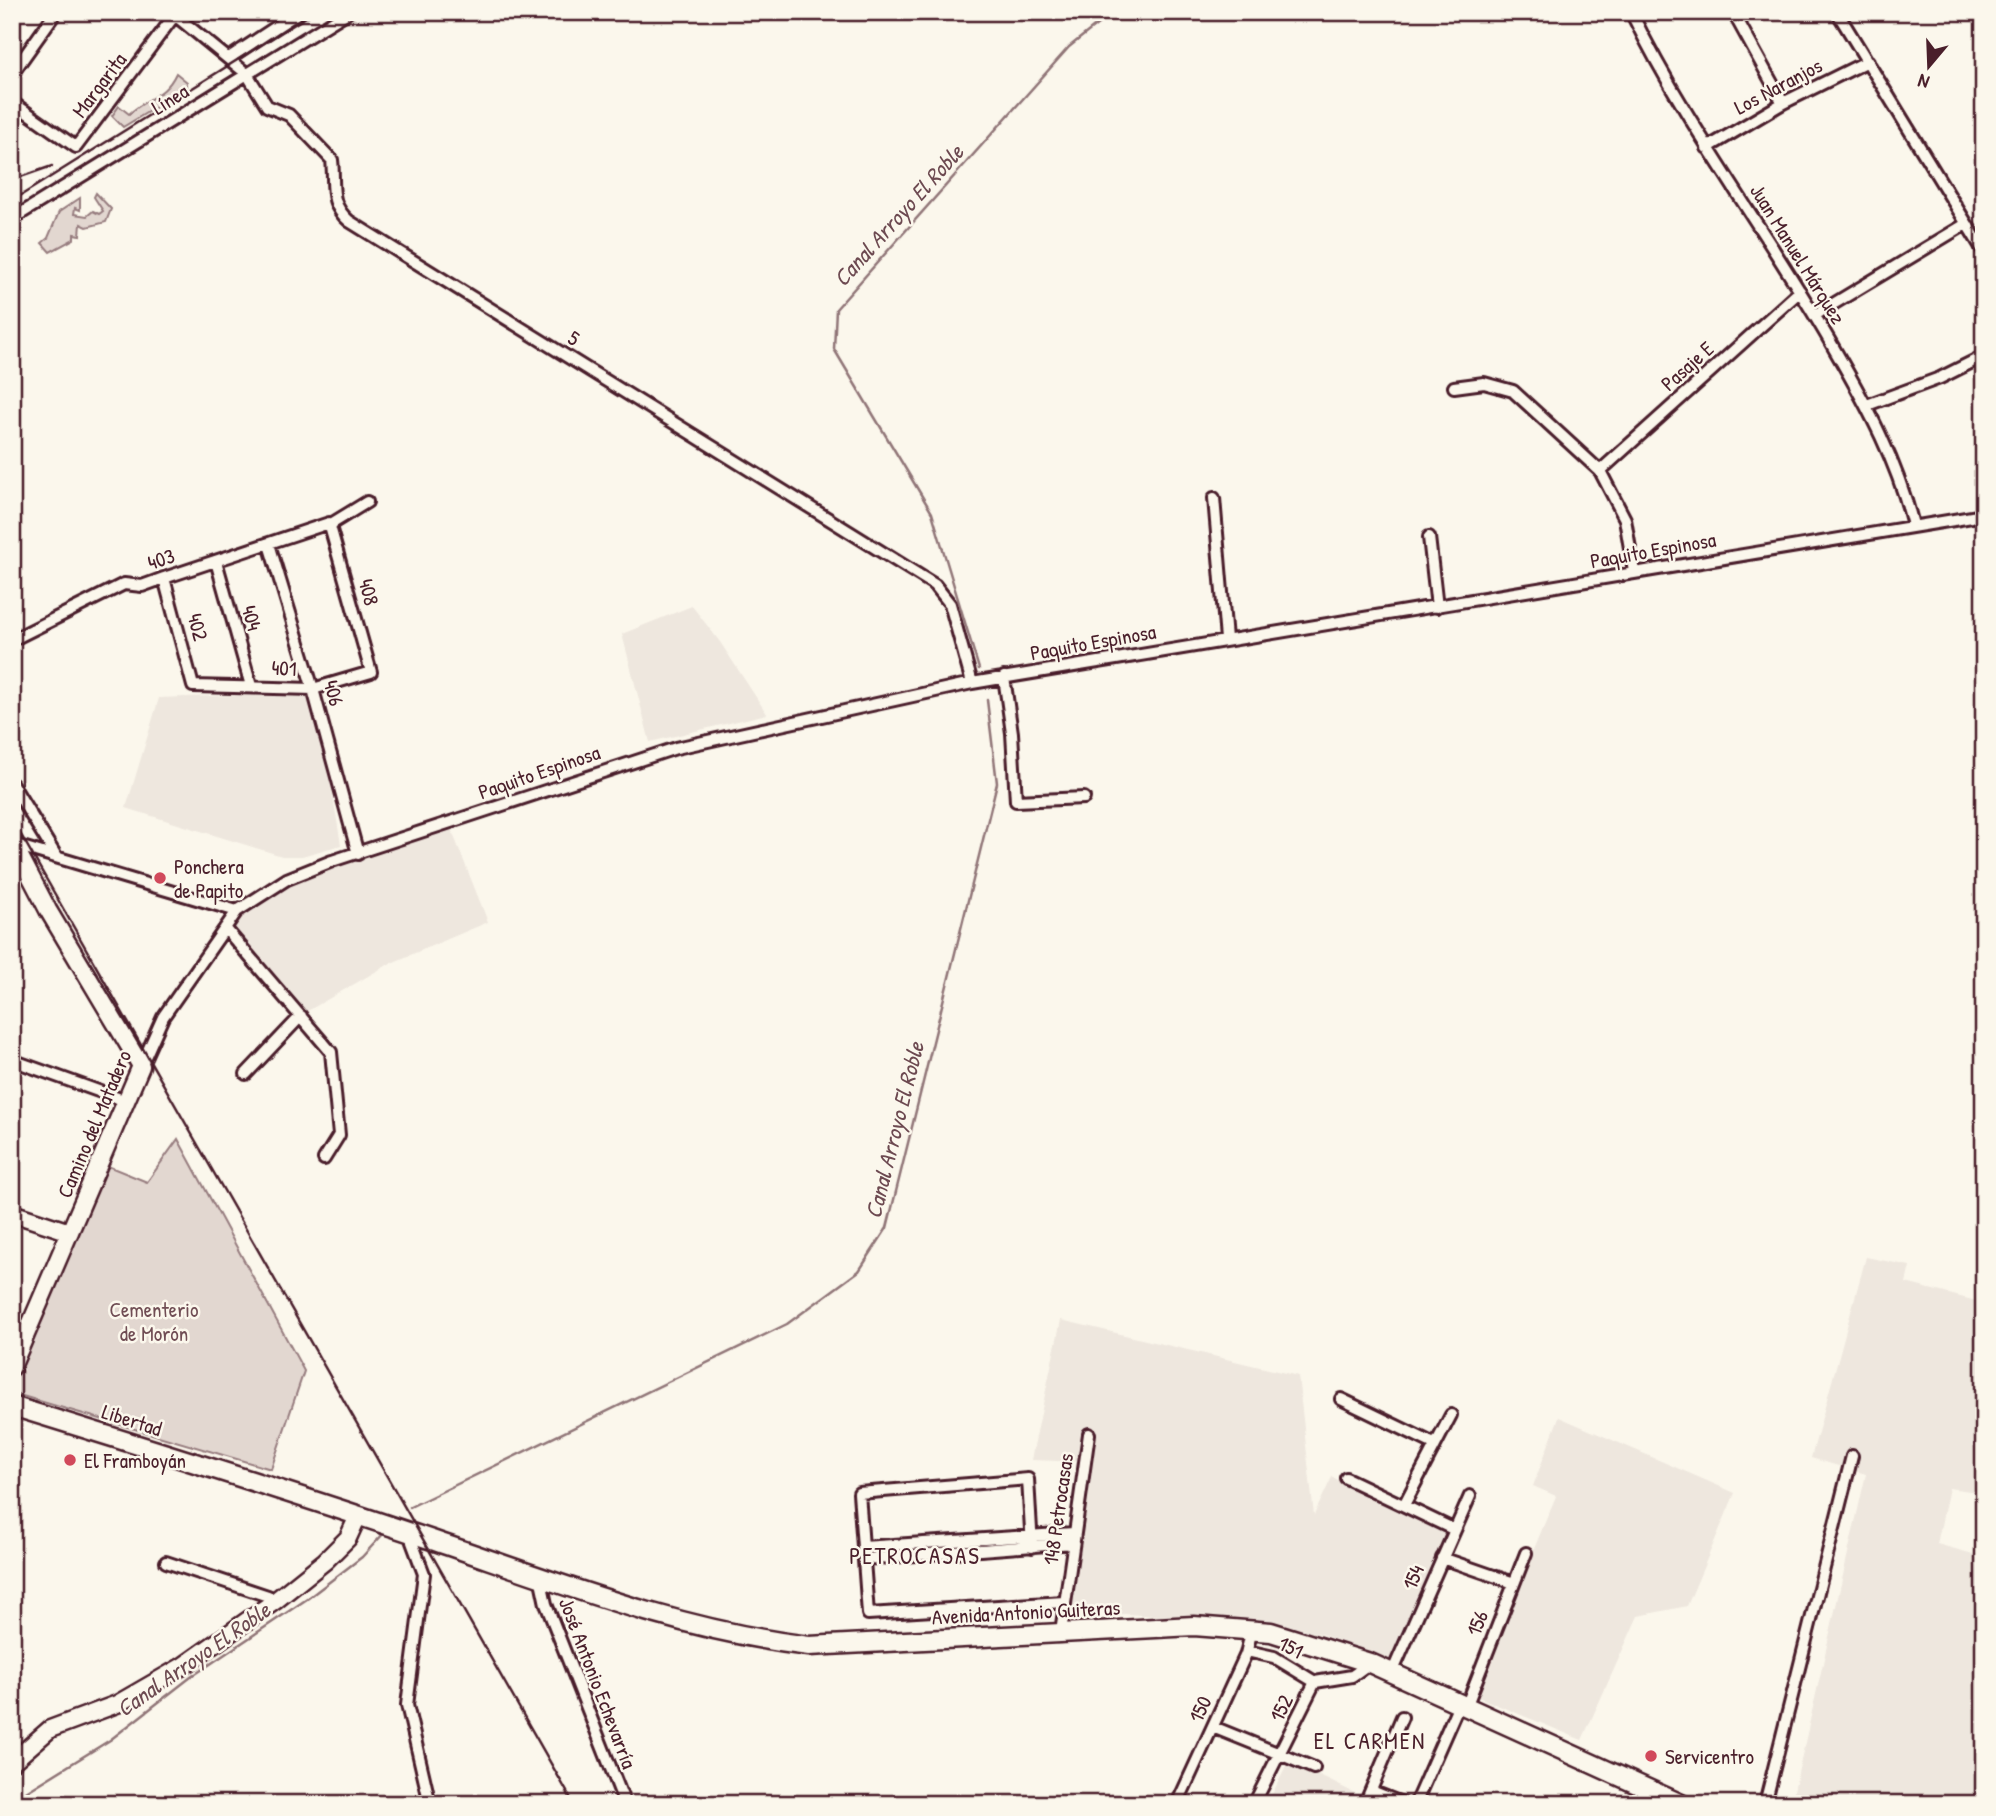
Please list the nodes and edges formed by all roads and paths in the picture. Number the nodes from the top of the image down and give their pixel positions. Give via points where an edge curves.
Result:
1 (56, 12) edge
2 (299, 12) edge
3 (348, 12) edge
4 (1631, 12) edge
5 (1733, 12) edge
6 (1837, 12) edge
7 (174, 13) edge
8 (229, 58) junction
9 (1868, 61) junction
10 (12, 74) edge
11 (247, 74) junction
12 (12, 102) edge
13 (1783, 103) junction
14 (1707, 148) junction
15 (12, 219) edge
16 (1966, 224) junction
17 (1984, 252) edge
18 (1800, 291) junction
19 (1815, 315) junction
20 (1984, 356) edge
21 (1454, 387) dead end
22 (1867, 405) junction
23 (1600, 471) junction
24 (1214, 498) dead end
25 (367, 502) dead end
26 (1984, 514) edge
27 (330, 524) junction
28 (1913, 526) junction
29 (1429, 537) dead end
30 (269, 544) junction
31 (216, 561) junction
32 (1634, 572) junction
33 (164, 578) junction
34 (1437, 607) junction
35 (1226, 639) junction
36 (12, 640) edge
37 (371, 672) joint
38 (1004, 677) junction
39 (972, 682) junction
40 (251, 685) junction
41 (193, 686) joint
42 (313, 689) junction
43 (12, 784) edge
44 (1084, 798) dead end
45 (13, 843) edge
46 (358, 854) junction
47 (56, 856) junction
48 (237, 911) junction
49 (225, 928) junction
50 (301, 1016) junction
51 (12, 1060) edge
52 (141, 1066) junction
53 (246, 1074) dead end
54 (126, 1101) junction
55 (324, 1159) dead end
56 (12, 1213) edge
57 (70, 1232) junction
58 (12, 1367) edge
59 (1341, 1399) dead end
60 (12, 1406) edge
61 (1451, 1415) dead end
62 (1089, 1434) dead end
63 (1434, 1444) junction
64 (1852, 1456) dead end
65 (1346, 1478) dead end
66 (1470, 1496) dead end
67 (1404, 1505) junction
68 (358, 1516) junction
69 (1455, 1530) junction
70 (411, 1533) junction
71 (1073, 1538) junction
72 (1032, 1541) junction
73 (864, 1553) junction
74 (1526, 1553) dead end
75 (1442, 1558) junction
76 (166, 1562) dead end
77 (540, 1576) junction
78 (1514, 1583) junction
79 (275, 1601) junction
80 (1064, 1602) junction
81 (1252, 1629) junction
82 (1061, 1632) junction
83 (1247, 1651) junction
84 (1370, 1664) junction
85 (1392, 1673) junction
86 (1315, 1682) junction
87 (1463, 1705) junction
88 (1402, 1717) dead end
89 (1213, 1727) junction
90 (1279, 1755) junction
91 (12, 1762) edge
92 (1314, 1768) dead end
93 (1371, 1791) junction
94 (430, 1804) edge
95 (625, 1804) edge
96 (1177, 1804) edge
97 (1254, 1804) edge
98 (1365, 1804) edge
99 (1404, 1804) edge
100 (1415, 1804) edge
101 (1681, 1804) edge
102 (1765, 1804) edge

1 - 10 street
2 - 8 street
3 - 11 street, Línea
4 - 14 street, Juan Manuel Márquez
5 - 13 street
6 - 9 street
7 - 8 street, 5
7 - 12 street, Margarita via 76,147
8 - 11 street, 5
9 - 13 street, Los Naranjos
9 - 16 street
11 - 15 street, Línea
11 - 39 street, 5 via 267,106 289,115 332,160 333,198 349,221 935,585 950,604
13 - 14 street, Los Naranjos
14 - 18 street, Juan Manuel Márquez
16 - 17 street
16 - 19 street
18 - 19 street, Juan Manuel Márquez
18 - 23 street, Pasaje E
19 - 22 street, Juan Manuel Márquez
20 - 22 street
21 - 23 street via 1484,383 1513,391
22 - 28 street, Juan Manuel Márquez via 1887,444
23 - 32 street via 1625,519
24 - 35 street
25 - 27 street, 403
26 - 28 street, Paquito Espinosa
27 - 30 street, 403
27 - 37 street, 408
28 - 32 street, Paquito Espinosa
29 - 34 street
30 - 31 street, 403
30 - 42 street, 406
31 - 33 street, 403
31 - 40 street, 404
32 - 34 street, Paquito Espinosa
33 - 36 street, 403 via 142,586 124,584
33 - 41 street, 402
34 - 35 street, Paquito Espinosa
35 - 38 street, Paquito Espinosa
37 - 42 street, 401
38 - 39 street, Paquito Espinosa
38 - 44 street via 1016,802
39 - 46 street, Paquito Espinosa via 676,748
40 - 41 street, 401
40 - 42 street, 401
42 - 46 street, 406
43 - 47 street
45 - 47 street
45 - 52 main road
46 - 48 street, Paquito Espinosa via 287,879
47 - 48 street
48 - 49 street, Camino del Matadero
49 - 50 street
49 - 52 street, Camino del Matadero via 163,1017
50 - 53 street
50 - 55 street via 331,1052 339,1135
51 - 54 street
52 - 54 main road, Camino del Matadero
54 - 57 main road, Camino del Matadero
56 - 57 main road
57 - 58 main road, Camino del Matadero
59 - 63 street
60 - 68 main road, Libertad
61 - 63 street
62 - 71 street, 148 Petrocasas
63 - 67 street
64 - 102 street
65 - 67 street
66 - 69 street, 154
67 - 69 street
68 - 70 main road, Avenida Antonio Guiteras
68 - 79 main road via 348,1538
69 - 75 street, 154
70 - 77 main road, Avenida Antonio Guiteras
70 - 94 street via 424,1574 407,1705
71 - 72 street
71 - 80 street, 148 Petrocasas
72 - 73 street
72 - 73 street via 1028,1479 859,1493
73 - 80 street via 868,1614
74 - 78 street, 156
75 - 78 street
75 - 85 street, 154
76 - 79 street
77 - 82 main road, Avenida Antonio Guiteras via 717,1630 809,1646
77 - 95 street, José Antonio Echevarría via 546,1604
78 - 87 street, 156
79 - 91 main road via 183,1666 117,1704 50,1729
80 - 82 street, 148 Petrocasas
81 - 82 main road, Avenida Antonio Guiteras via 1194,1626
81 - 83 street, 150
81 - 84 main road, Avenida Antonio Guiteras via 1296,1638
83 - 86 street, 151 via 1274,1657
83 - 89 street, 150
84 - 85 main road, Avenida Antonio Guiteras
84 - 86 street, 152 via 1352,1676
85 - 87 main road, Avenida Antonio Guiteras
86 - 90 street, 152
87 - 100 street, 156
87 - 101 main road, Avenida Antonio Guiteras
88 - 93 street
89 - 90 street
89 - 96 street, 150
90 - 92 street
90 - 97 street, 152
93 - 98 street
93 - 99 street

